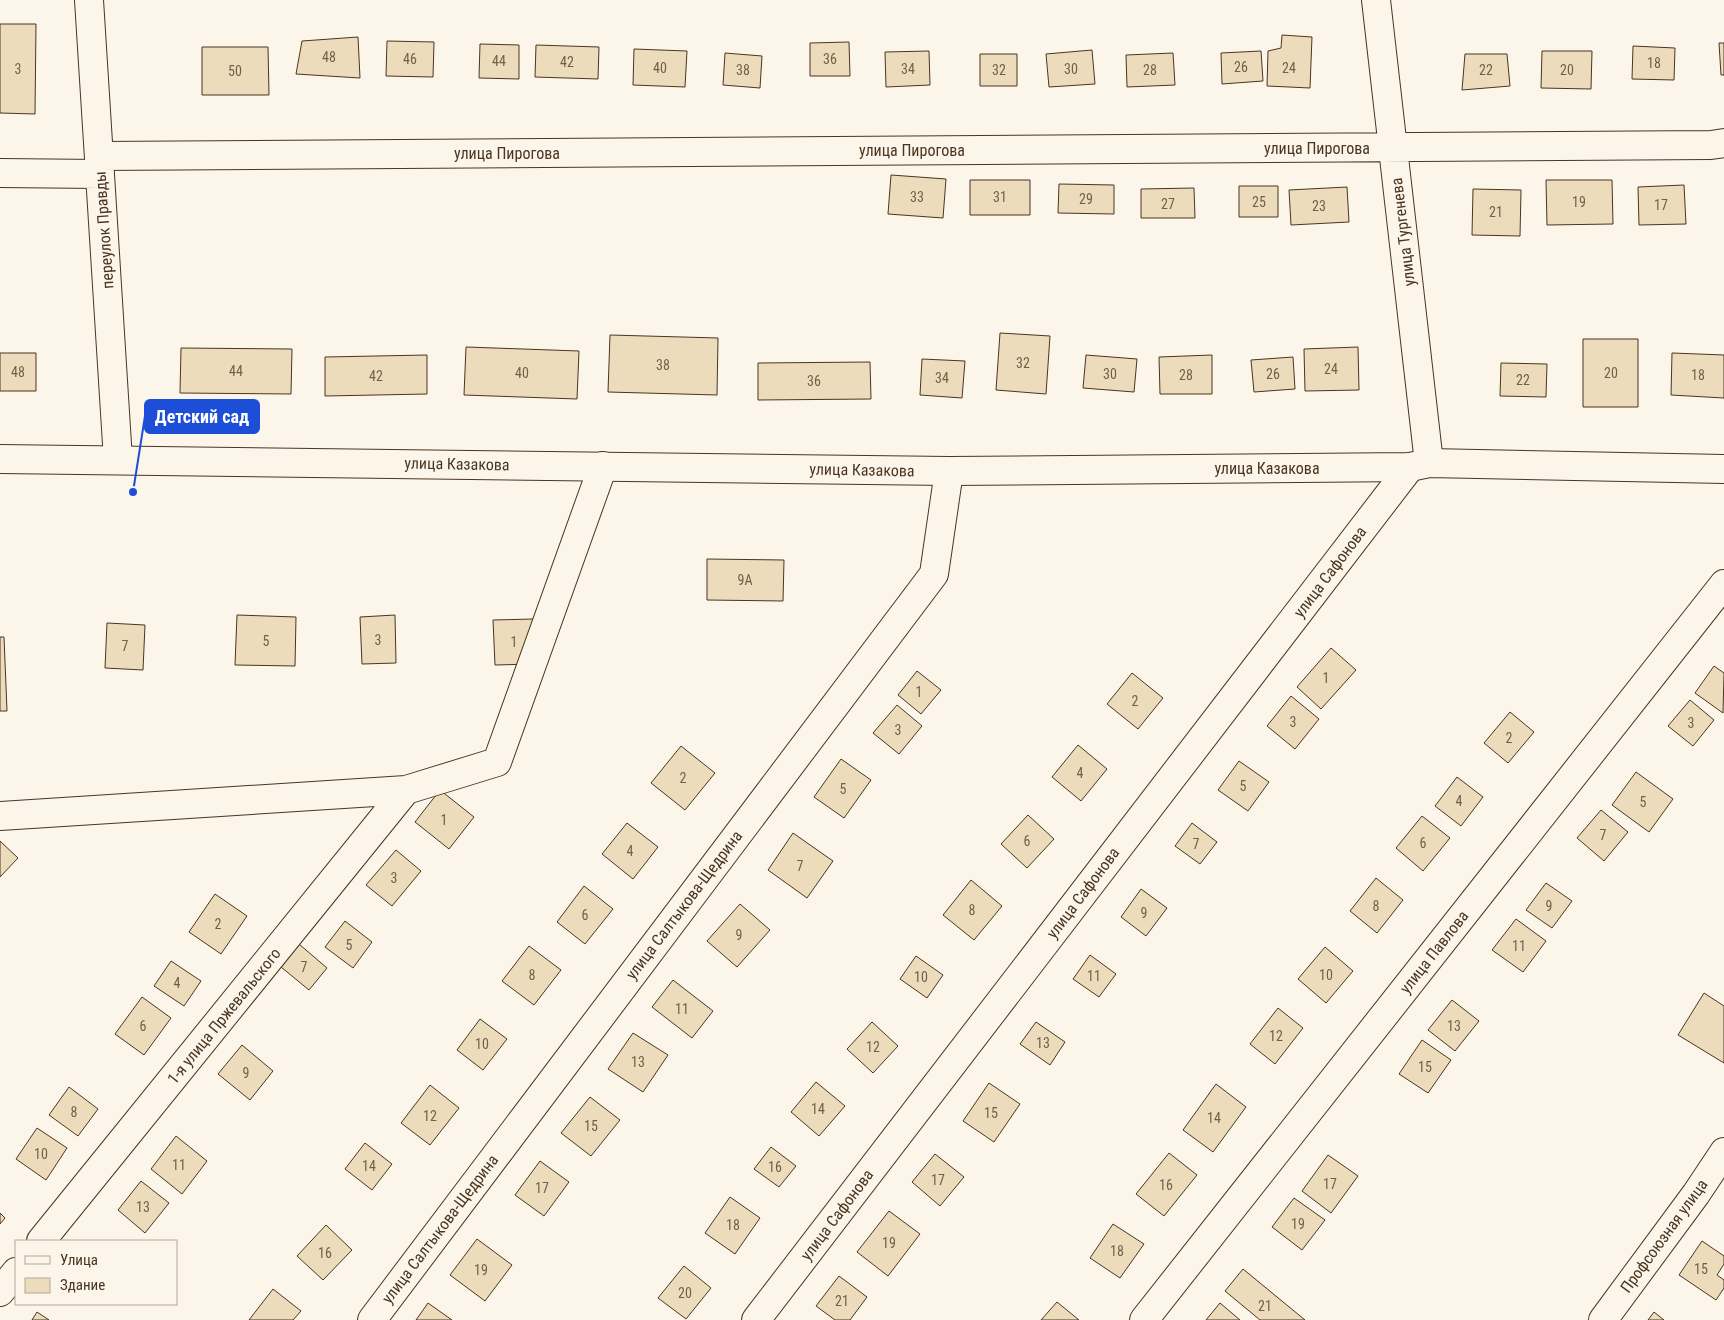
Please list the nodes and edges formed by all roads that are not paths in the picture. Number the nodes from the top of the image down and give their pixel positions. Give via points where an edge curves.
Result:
1 (89, 0) edge
2 (1376, 0) edge
3 (1724, 143) edge
4 (1393, 147) junction
5 (100, 165) junction
6 (0, 173) edge
7 (0, 459) edge
8 (118, 460) junction
9 (1420, 465) junction
10 (602, 466) junction
11 (1724, 469) edge
12 (950, 471) junction
13 (1724, 584) edge
14 (406, 790) junction
15 (0, 816) edge
16 (1724, 1152) edge
17 (42, 1240) edge
18 (15, 1273) edge
19 (0, 1292) edge
20 (372, 1320) edge
21 (756, 1320) edge
22 (1144, 1320) edge
23 (1603, 1320) edge

1 - 5 street, переулок Правды
2 - 4 street, улица Тургенева
3 - 4 street, улица Пирогова
4 - 5 street, улица Пирогова
4 - 9 street, улица Тургенева
5 - 6 street, улица Пирогова
5 - 8 street, переулок Правды
7 - 8 street, улица Казакова
8 - 10 street, улица Казакова
9 - 11 street, улица Казакова
9 - 12 street, улица Казакова
9 - 21 street, улица Сафонова
10 - 12 street, улица Казакова
10 - 14 street via 497,762
12 - 20 street, улица Салтыкова-Щедрина via 934,574
13 - 22 street, улица Павлова
14 - 15 street
14 - 17 street, 1-я улица Пржевальского
16 - 23 street, Профсоюзная улица
18 - 19 street

